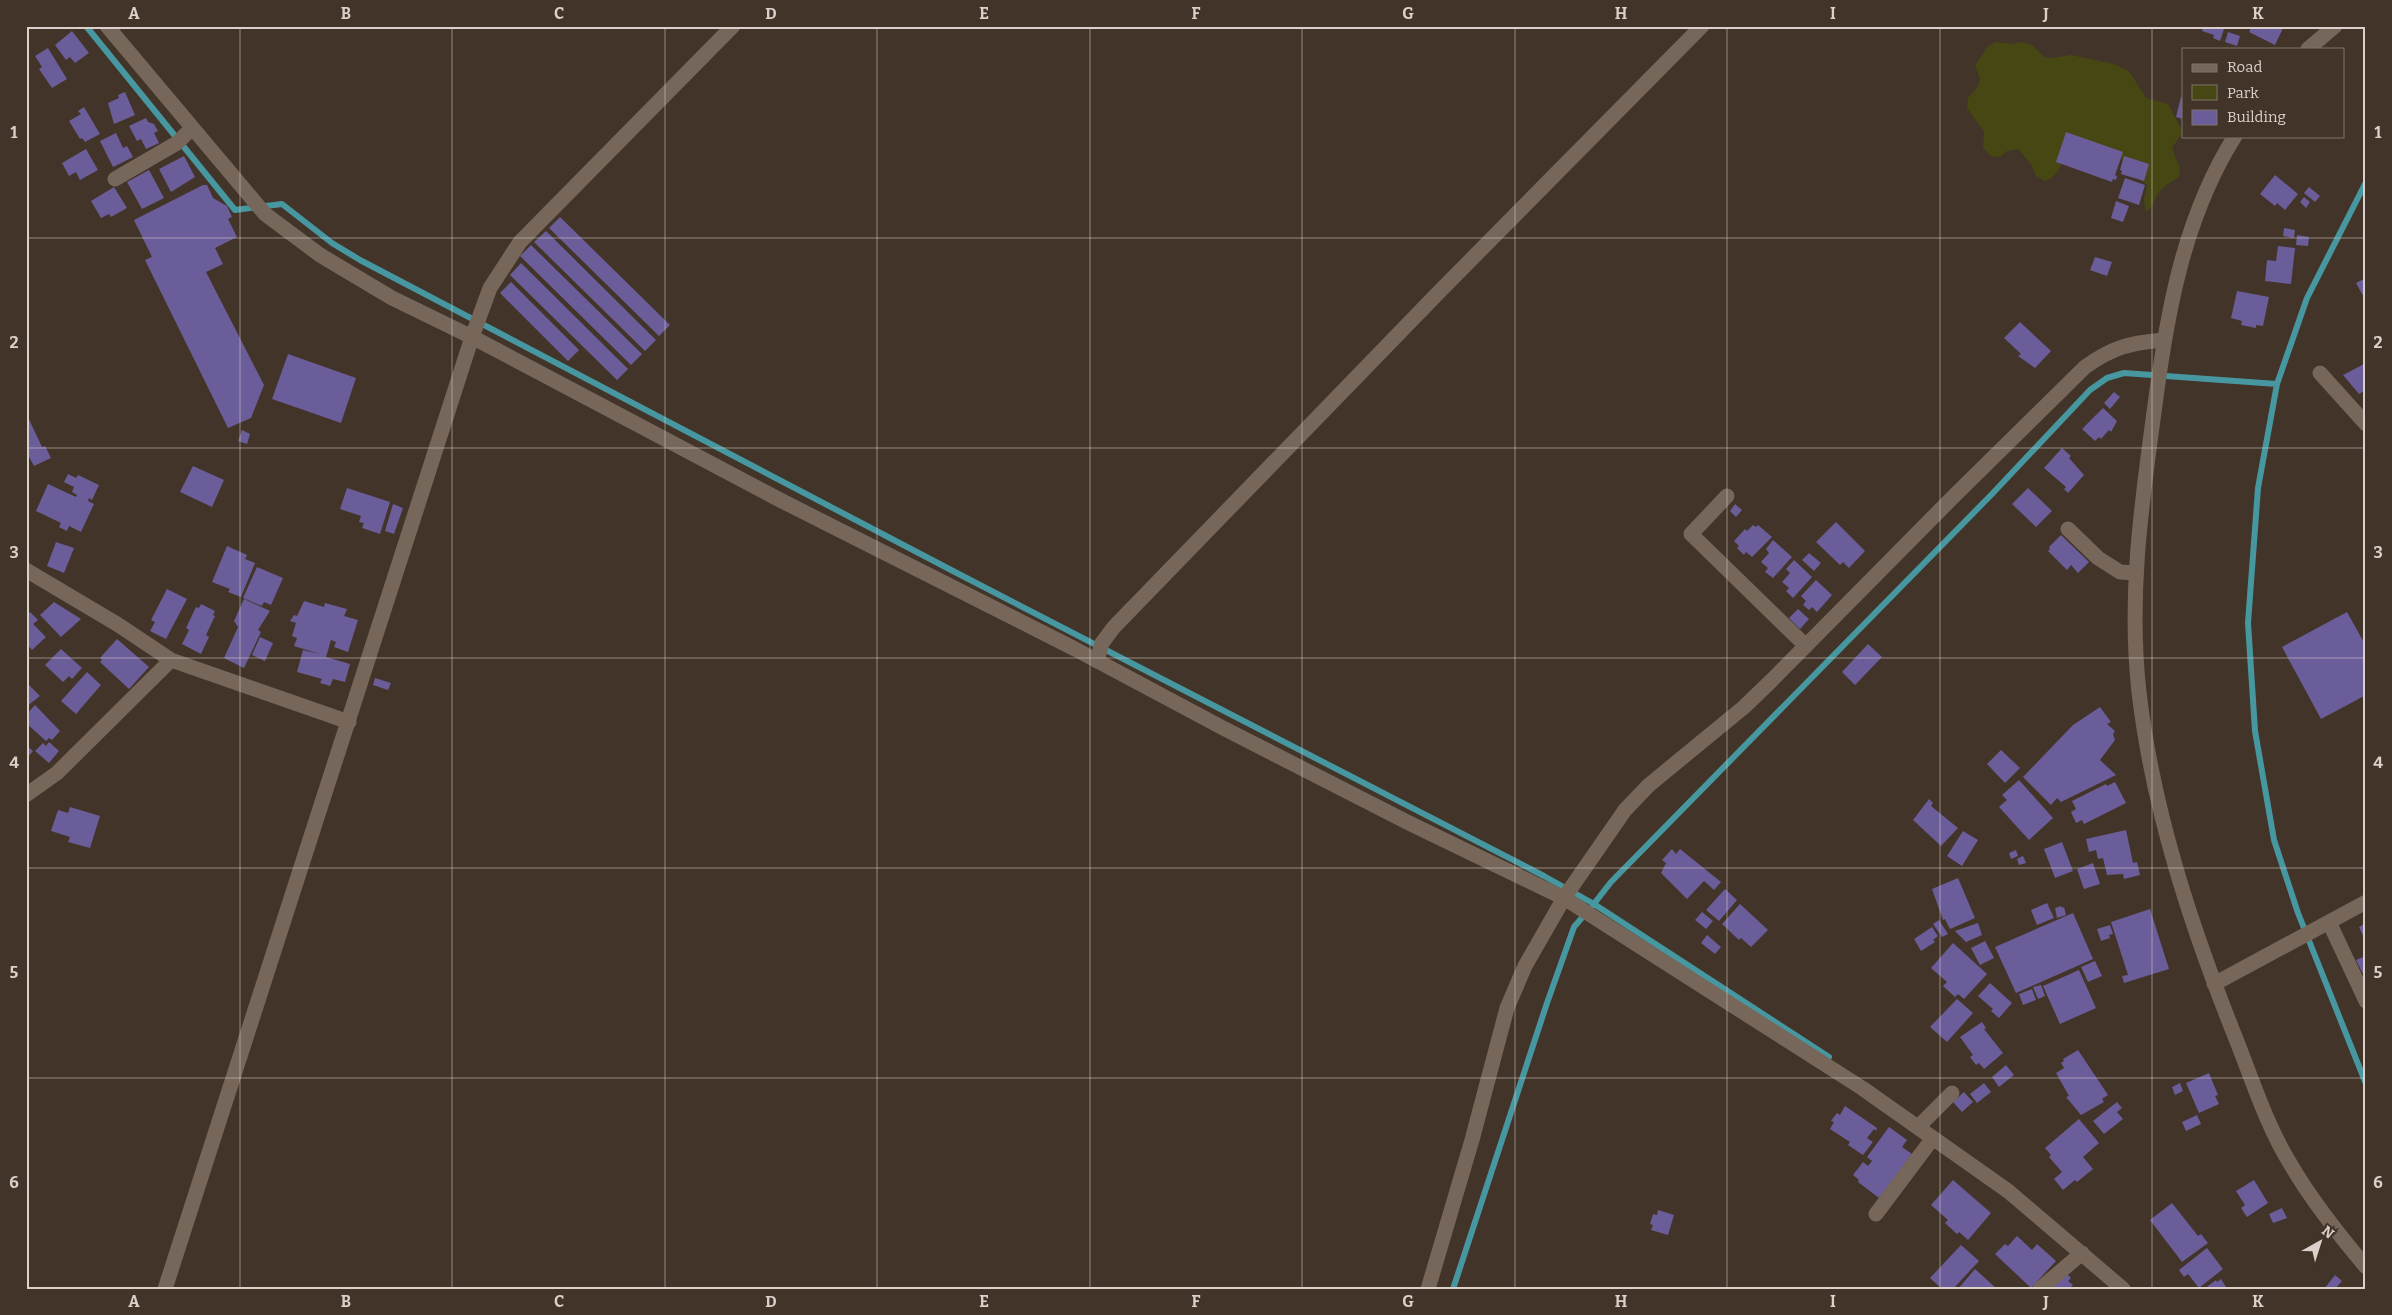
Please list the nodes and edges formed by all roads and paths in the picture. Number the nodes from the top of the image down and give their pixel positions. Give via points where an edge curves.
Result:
1 (107, 26) edge
2 (734, 26) edge
3 (1702, 26) edge
4 (2335, 26) edge
5 (2309, 48) edge
6 (192, 128) junction
7 (2234, 138) edge
8 (114, 179) dead end
9 (472, 337) junction
10 (2164, 340) junction
11 (2320, 373) dead end
12 (2366, 424) edge
13 (1727, 496) dead end
14 (2068, 529) dead end
15 (26, 570) edge
16 (2136, 573) junction
17 (1806, 646) junction
18 (171, 660) junction
19 (1097, 660) junction
20 (349, 722) junction
21 (26, 795) edge
22 (1564, 898) junction
23 (2366, 902) edge
24 (2329, 922) junction
25 (2214, 984) junction
26 (2366, 1001) edge
27 (1952, 1093) dead end
28 (1918, 1127) junction
29 (1933, 1138) junction
30 (1876, 1214) dead end
31 (2082, 1253) junction
32 (2366, 1267) edge
33 (165, 1289) edge
34 (1428, 1289) edge
35 (2040, 1289) edge
36 (2123, 1289) edge

1 - 6 street
2 - 9 street via 520,242 490,288
3 - 19 street via 1114,627 1102,643
4 - 5 street
6 - 8 street via 177,142
6 - 9 street via 265,214 304,243 392,298
7 - 10 street via 2208,186 2194,221 2182,258
9 - 19 street via 782,501
9 - 20 street
10 - 16 street via 2137,536
10 - 17 street via 2122,346 2104,353 2085,367
11 - 12 street
13 - 17 street via 1691,534
14 - 16 street via 2098,558 2120,572
15 - 18 street
16 - 25 street via 2139,691 2153,774 2174,861
17 - 22 street via 1744,707 1649,785 1625,810
18 - 20 street
18 - 21 street via 57,773
19 - 22 street via 1409,823
20 - 33 street
22 - 28 street
22 - 34 street via 1525,966 1507,1008
23 - 24 street
24 - 25 street
24 - 26 street
25 - 32 street via 2269,1125 2291,1166
27 - 28 street
28 - 29 street
29 - 30 street
29 - 31 street via 2008,1190
31 - 35 street
31 - 36 street

